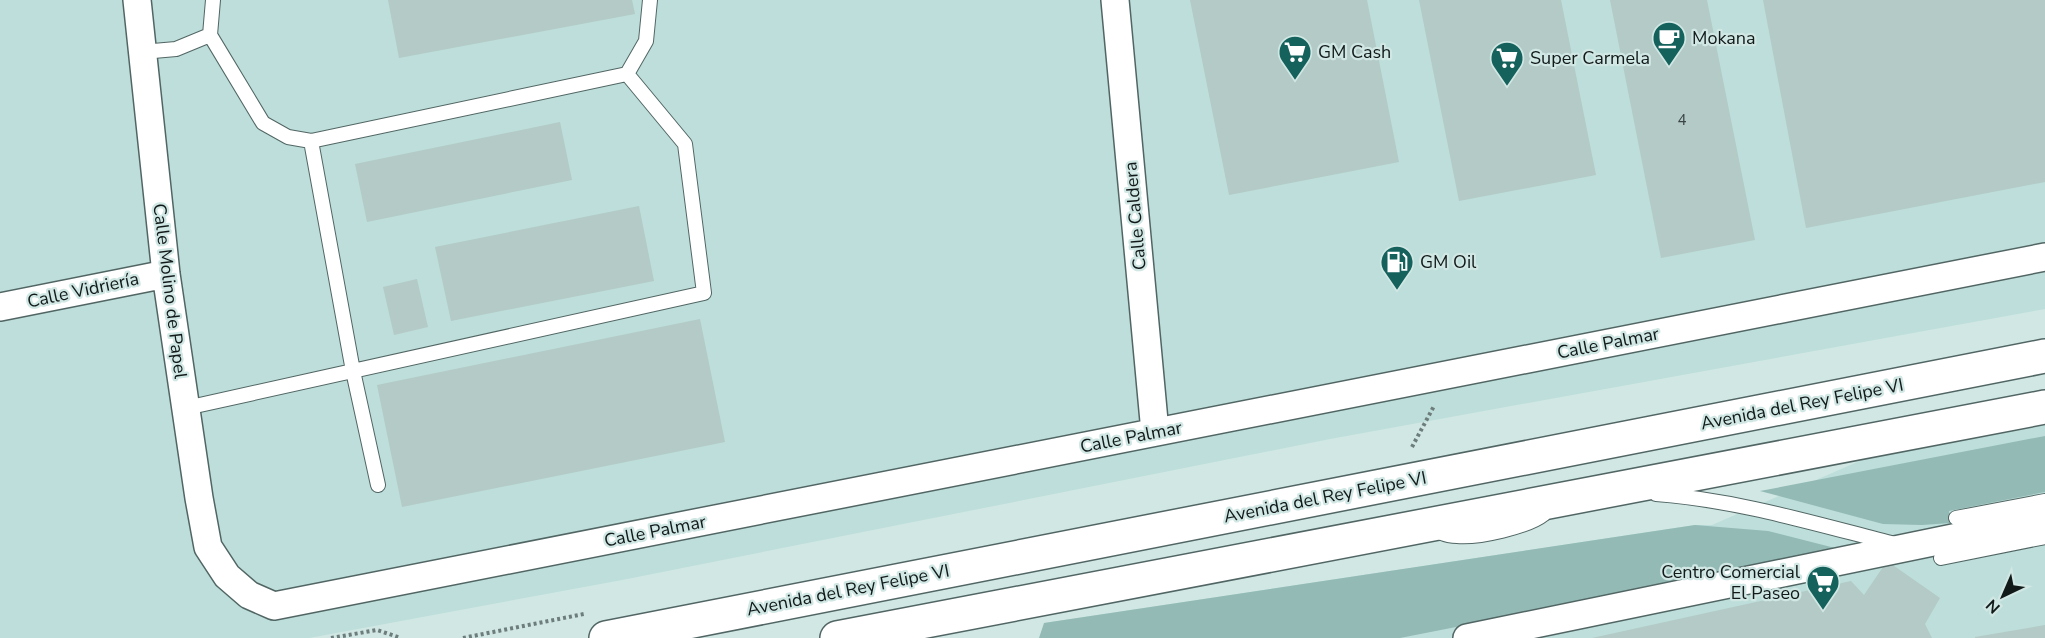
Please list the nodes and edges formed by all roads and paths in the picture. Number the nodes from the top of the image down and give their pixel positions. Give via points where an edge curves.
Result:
1 (137, 0) edge
2 (213, 0) edge
3 (650, 0) edge
4 (1115, 0) edge
5 (210, 35) junction
6 (142, 52) junction
7 (627, 74) junction
8 (311, 141) junction
9 (2045, 257) edge
10 (166, 274) junction
11 (0, 307) edge
12 (2045, 356) edge
13 (352, 371) junction
14 (2045, 407) edge
15 (186, 408) junction
16 (1155, 432) junction
17 (378, 485) dead end
18 (1609, 491) junction
19 (2045, 501) edge
20 (1956, 518) dead end
21 (2045, 519) edge
22 (2045, 537) edge
23 (1909, 548) junction
24 (1941, 558) dead end
25 (227, 576) joint
26 (331, 638) edge
27 (401, 638) edge
28 (606, 638) edge
29 (837, 638) edge
30 (1467, 638) edge

1 - 6 street, Calle Molino de Papel
2 - 5 lane
3 - 7 lane via 646,40
4 - 16 street, Calle Caldera
5 - 6 lane via 176,49
5 - 8 lane via 263,123 288,137
6 - 10 street, Calle Molino de Papel
7 - 8 lane
7 - 13 lane via 685,144 704,293
8 - 13 lane
9 - 16 street, Calle Palmar
10 - 11 street, Calle Vidriería
10 - 15 street, Calle Molino de Papel
12 - 28 main road, Avenida del Rey Felipe VI
13 - 15 lane
13 - 17 lane
14 - 18 main road
15 - 25 street, Calle Molino de Papel via 208,547
16 - 25 street, Calle Palmar via 274,606 249,595
18 - 23 lane via 1685,496 1740,506
18 - 29 main road
19 - 20 lane
21 - 23 street
22 - 24 lane
23 - 30 street
26 - 27 path via 377,630

